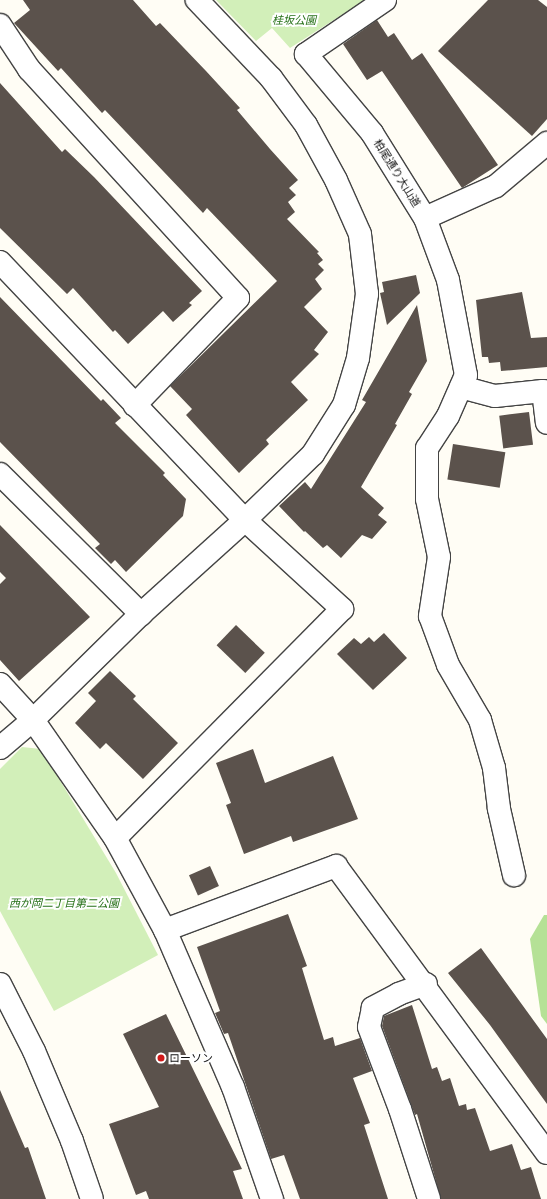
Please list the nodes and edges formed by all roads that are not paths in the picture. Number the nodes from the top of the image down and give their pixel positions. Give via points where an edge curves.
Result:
1 (197, 0) edge
2 (386, 0) edge
3 (0, 25) edge
4 (547, 144) edge
5 (425, 218) junction
6 (0, 262) edge
7 (461, 386) junction
8 (135, 405) junction
9 (547, 423) edge
10 (0, 474) edge
11 (245, 520) junction
12 (140, 614) junction
13 (0, 684) edge
14 (33, 720) junction
15 (0, 748) edge
16 (115, 838) junction
17 (514, 875) dead end
18 (165, 930) junction
19 (0, 984) edge
20 (426, 984) junction
21 (547, 1153) edge
22 (92, 1199) edge
23 (272, 1199) edge
24 (429, 1199) edge

1 - 11 street via 271,78 306,125 336,180 360,234 367,294 358,358 344,405 312,454
2 - 5 street, 柏尾通り大山道 via 306,54 372,133
3 - 8 street via 29,69 238,298
4 - 5 street, 柏尾通り大山道 via 496,186
5 - 7 street via 448,280 466,375
6 - 8 street
7 - 9 street via 495,396 543,391
7 - 17 street via 448,416 427,448 427,499 440,557 430,616 448,665 480,720 494,768 499,809
8 - 11 street
10 - 12 street
11 - 12 street
11 - 16 street via 342,609
12 - 14 street
13 - 14 street
14 - 15 street
14 - 16 street
16 - 18 street
18 - 20 street via 336,866
18 - 23 street via 233,1087
19 - 22 street via 34,1051 72,1141
20 - 21 street
20 - 24 street via 399,994 373,1008 369,1027 400,1109

